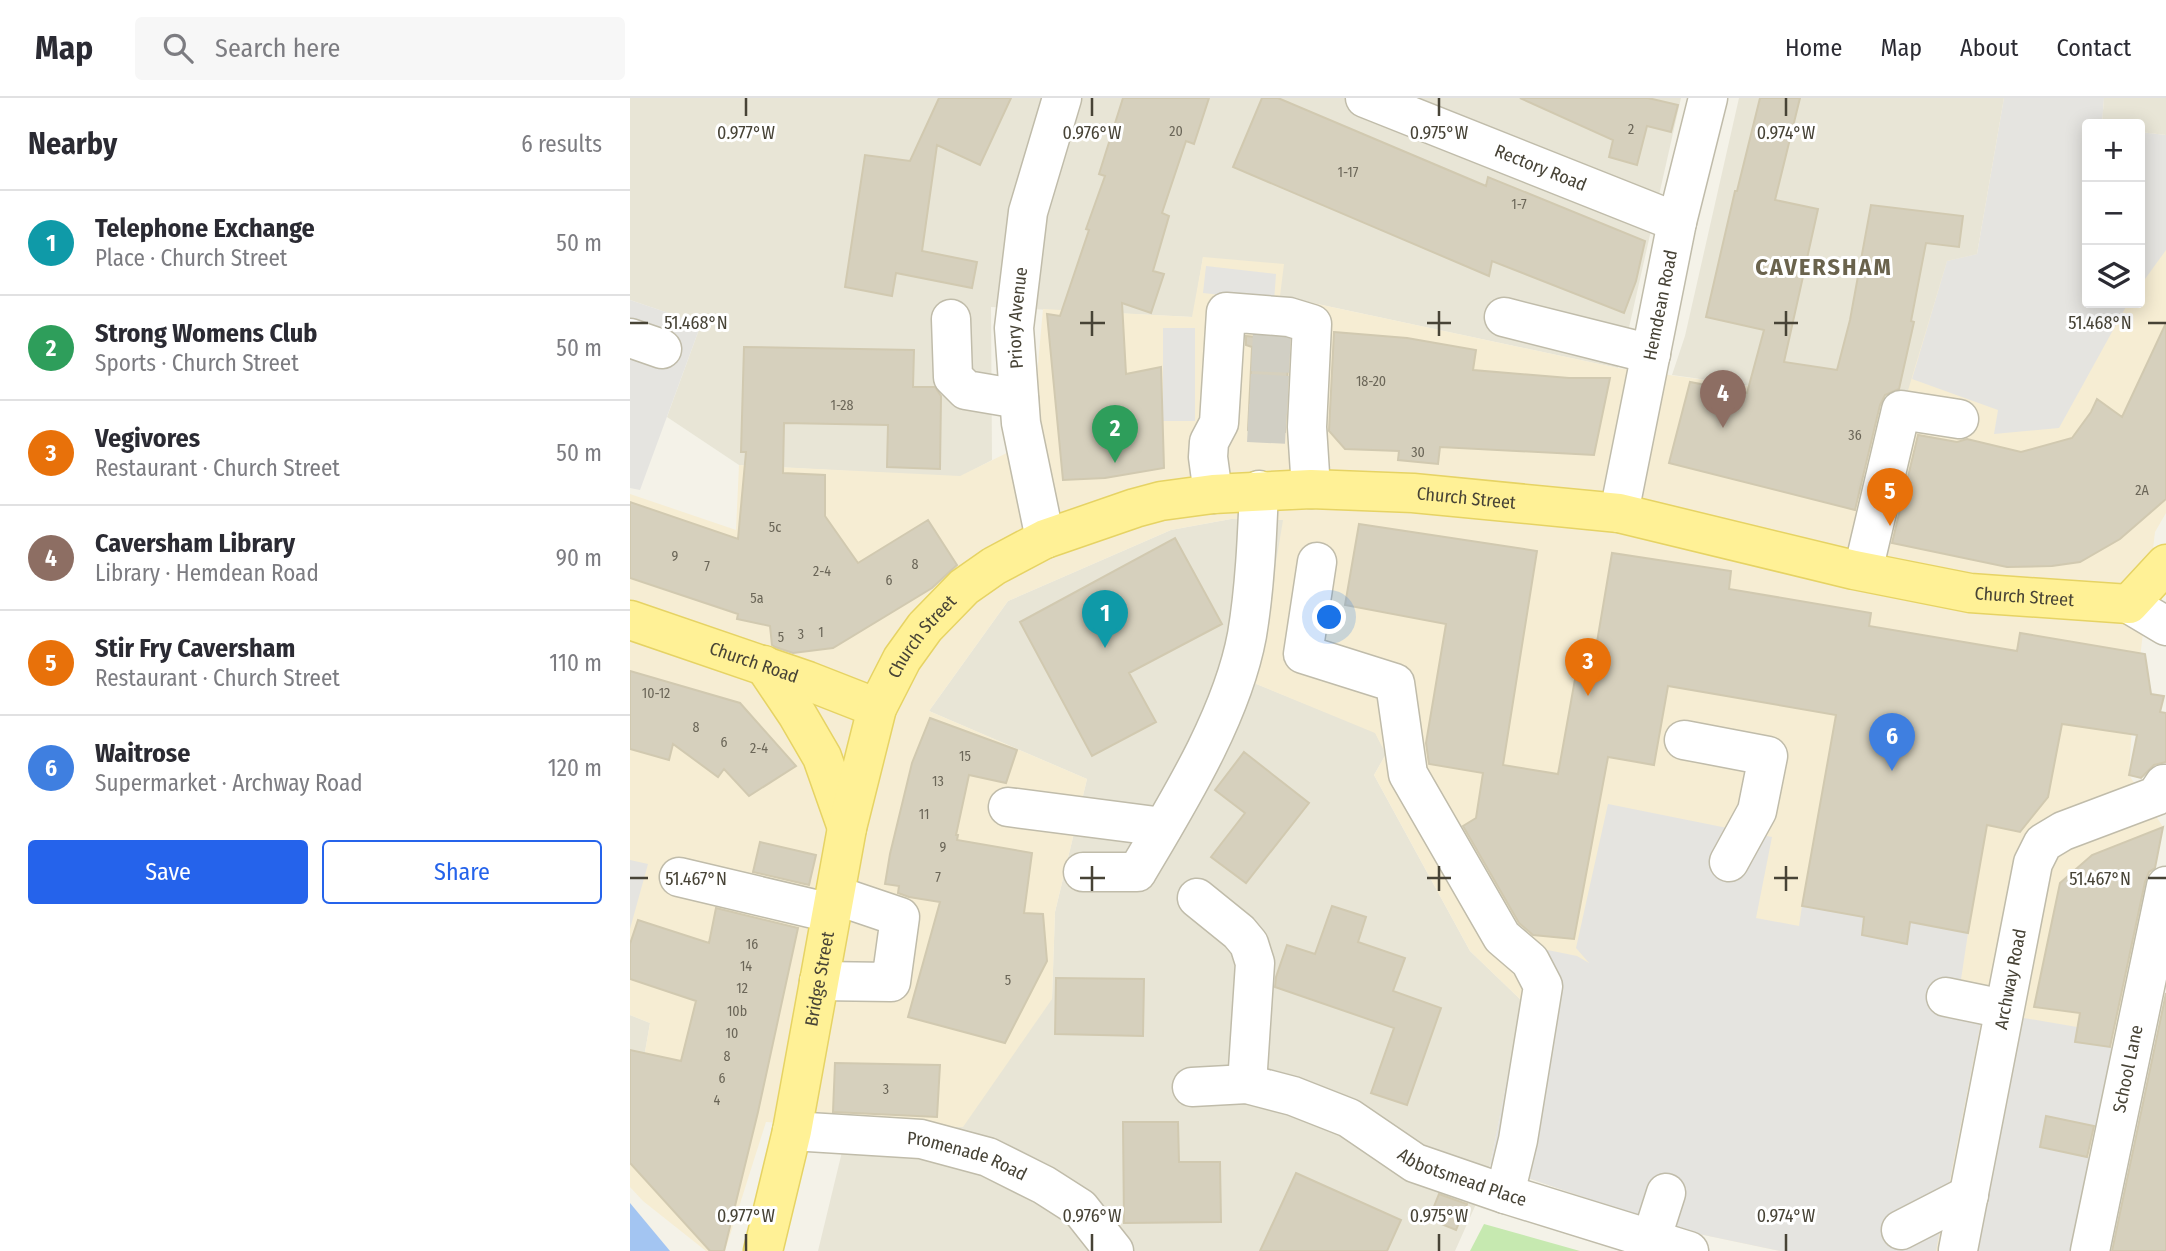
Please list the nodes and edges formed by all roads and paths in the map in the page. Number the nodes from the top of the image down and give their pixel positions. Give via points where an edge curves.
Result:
1 (1062, 98) edge
2 (1365, 98) edge
3 (1708, 98) edge
4 (1677, 222) junction
5 (1504, 317) dead end
6 (951, 319) dead end
7 (1651, 354) junction
8 (1019, 399) junction
9 (1959, 419) dead end
10 (1311, 489) junction
11 (1259, 490) junction
12 (1213, 494) junction
13 (1619, 513) junction
14 (1045, 539) junction
15 (1317, 562) dead end
16 (2166, 564) edge
17 (1863, 571) junction
18 (2129, 604) junction
19 (630, 620) edge
20 (2166, 626) edge
21 (764, 665) junction
22 (877, 708) junction
23 (1684, 740) dead end
24 (2162, 796) edge
25 (1008, 807) dead end
26 (1163, 827) junction
27 (847, 828) junction
28 (1729, 862) dead end
29 (1083, 872) dead end
30 (679, 877) dead end
31 (2166, 886) edge
32 (1197, 898) dead end
33 (833, 904) junction
34 (819, 981) junction
35 (1946, 997) dead end
36 (2004, 1009) junction
37 (1247, 1084) junction
38 (1192, 1087) dead end
39 (792, 1131) junction
40 (1666, 1193) dead end
41 (1505, 1194) junction
42 (1969, 1195) junction
43 (1901, 1230) dead end
44 (1651, 1240) junction
45 (1958, 1250) edge
46 (763, 1251) edge
47 (1114, 1251) edge
48 (1689, 1251) edge
49 (2090, 1251) edge

1 - 8 street, Priory Avenue via 1028,212 1014,328
2 - 4 street, Rectory Road
3 - 4 street, Hemdean Road
4 - 7 street, Hemdean Road
5 - 7 street
6 - 8 street via 953,377 966,390
7 - 13 street, Hemdean Road
8 - 14 street, Priory Avenue
9 - 17 street via 1901,410
10 - 11 main road, Church Street
10 - 12 street via 1298,411 1302,355 1312,324 1289,317 1226,312 1238,351 1235,408 1209,442
10 - 13 main road, Church Street via 1413,493
11 - 12 main road, Church Street
11 - 26 street via 1247,636 1233,688
12 - 14 main road, Church Street via 1161,501
13 - 17 main road, Church Street
14 - 22 main road, Church Street via 964,587 925,627
15 - 41 street via 1303,654 1395,683 1408,774 1502,937 1530,961 1543,986
16 - 18 main road
17 - 18 main road, Church Street via 1970,593
18 - 20 street
19 - 21 main road, Church Road
21 - 22 main road, Church Road
21 - 27 main road via 822,757
22 - 27 main road, Bridge Street
23 - 28 street via 1768,756 1757,811
24 - 36 street, Archway Road via 2063,831 2043,843 2033,863
25 - 26 street
26 - 29 street via 1137,872
27 - 33 main road, Bridge Street
30 - 33 street
31 - 49 street, School Lane
32 - 37 street via 1250,944 1255,963
33 - 34 main road, Bridge Street
33 - 34 street via 900,917 891,982
34 - 39 main road, Bridge Street
35 - 36 street
36 - 42 street, Archway Road
37 - 38 street, Abbotsmead Place
37 - 41 street, Abbotsmead Place via 1349,1118 1415,1163
39 - 46 main road, Bridge Street
39 - 47 street, Promenade Road via 921,1139 988,1157 1080,1208
40 - 44 street
41 - 44 street, Abbotsmead Place
42 - 43 street
42 - 45 street, Archway Road
44 - 48 street, Abbotsmead Place

